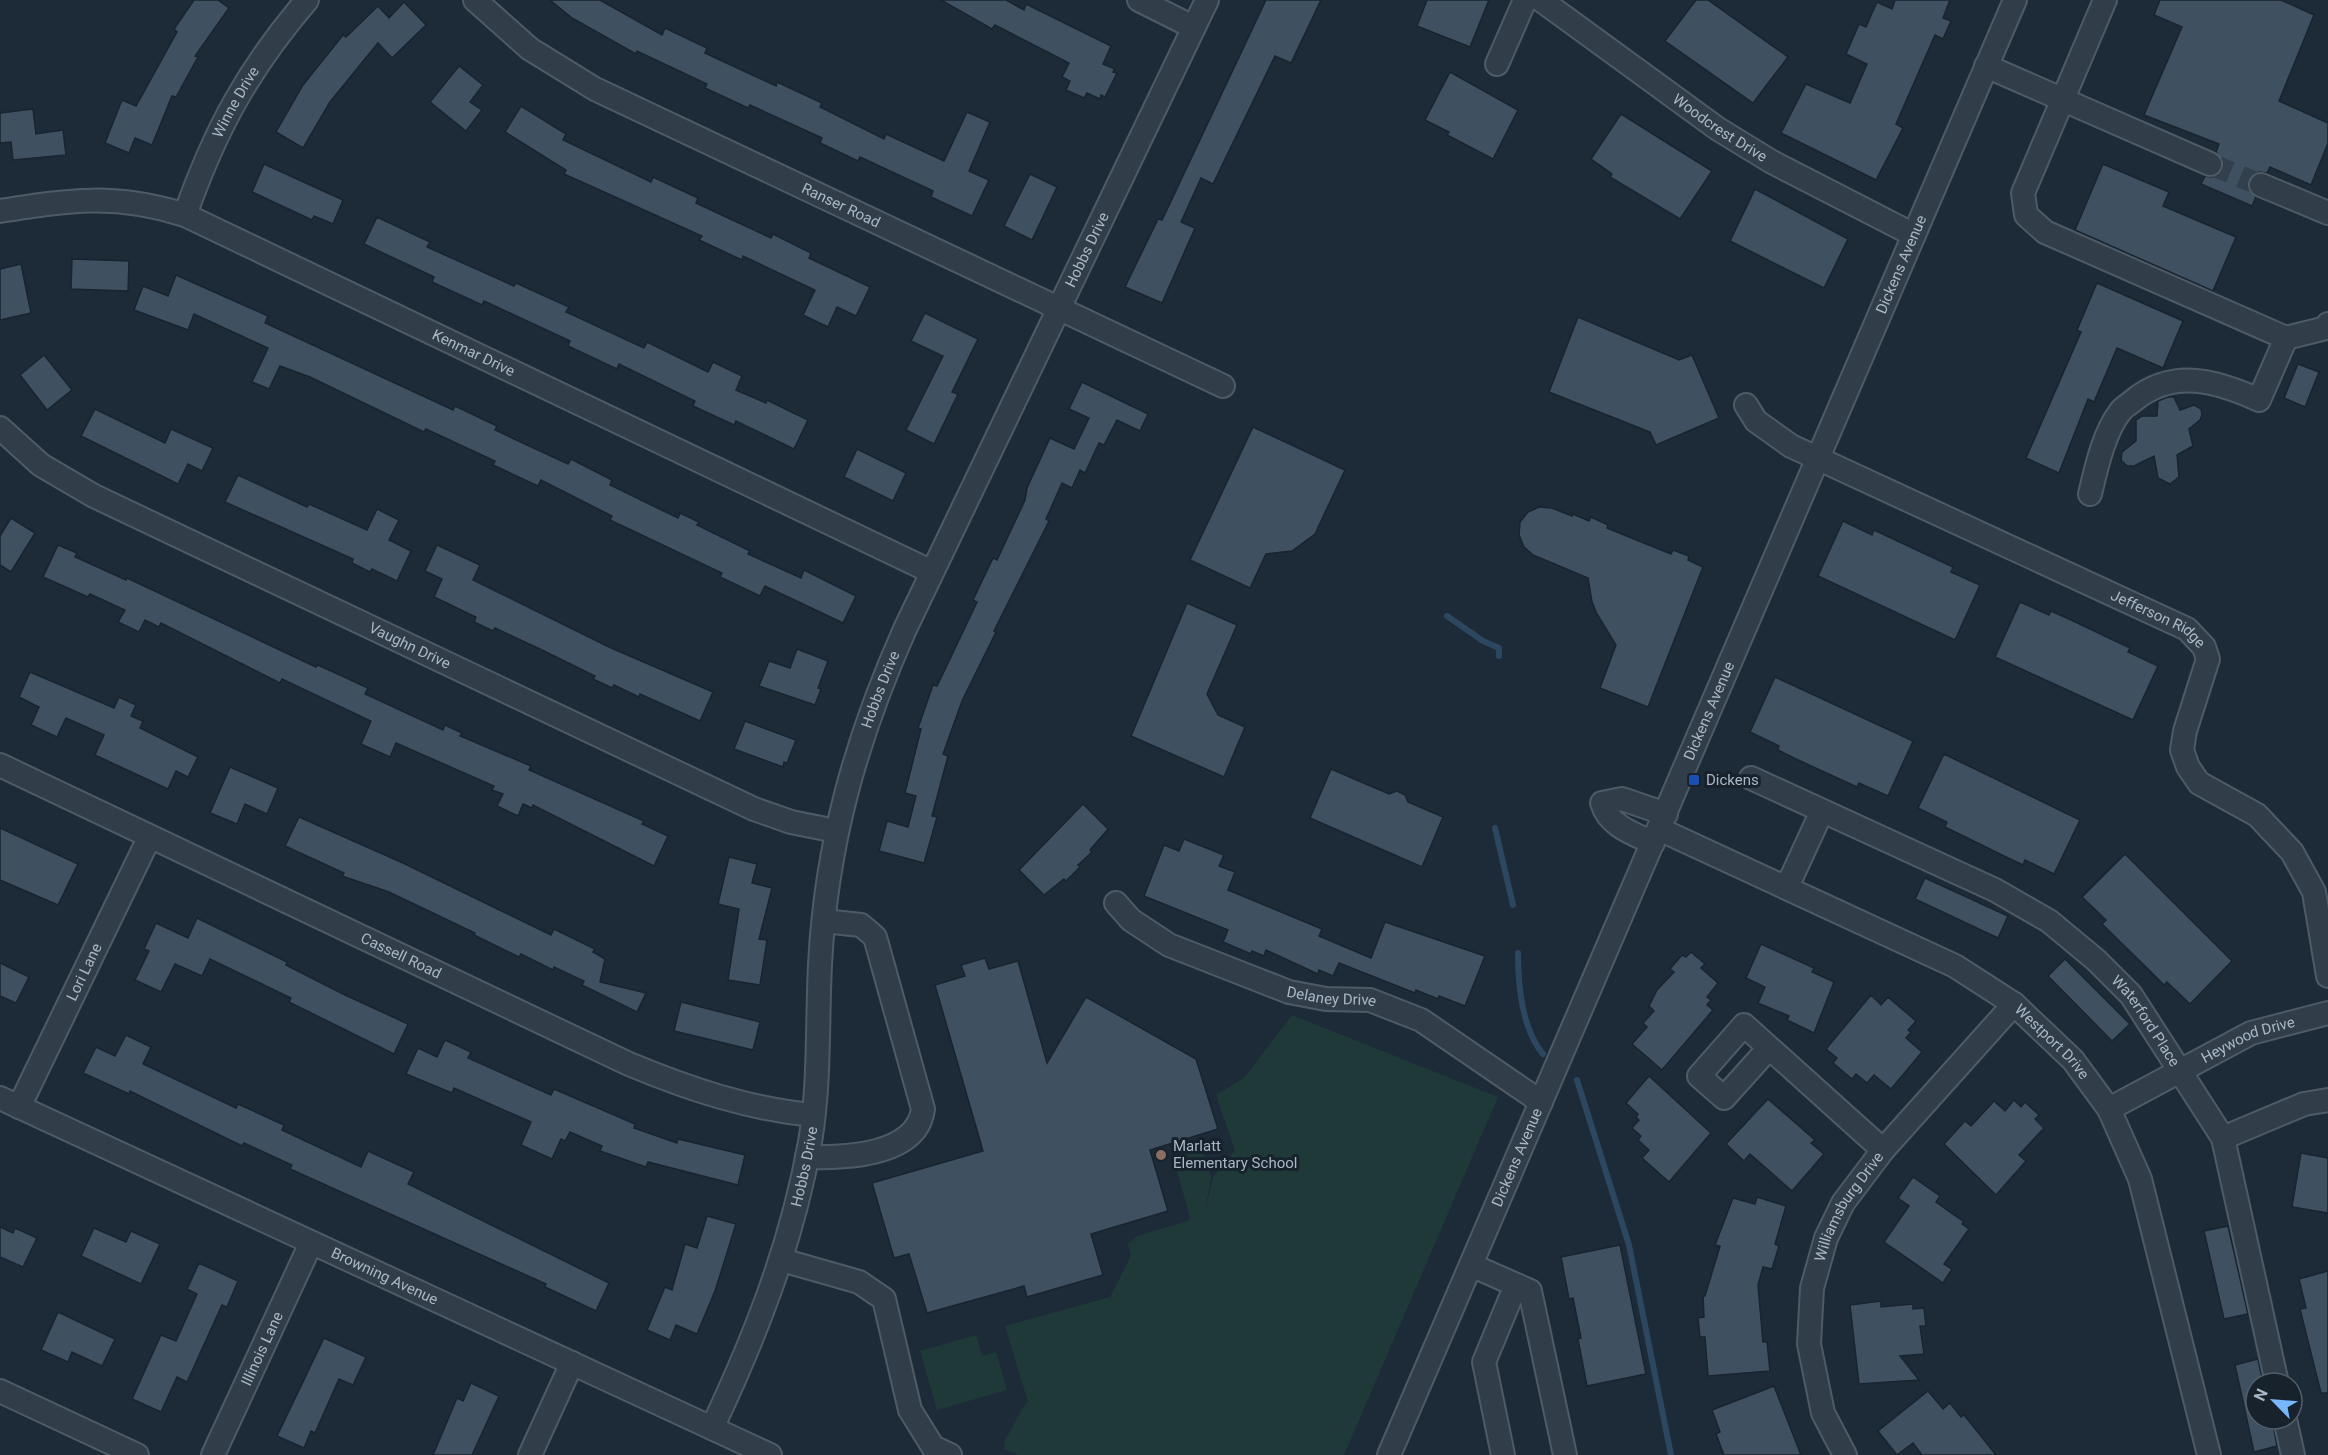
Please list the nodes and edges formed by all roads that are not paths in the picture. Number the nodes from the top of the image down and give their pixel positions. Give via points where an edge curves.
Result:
1 (307, 0) edge
2 (475, 0) edge
3 (1139, 0) edge
4 (1207, 0) edge
5 (1525, 0) edge
6 (1541, 0) edge
7 (2015, 0) edge
8 (2105, 0) edge
9 (1193, 27) junction
10 (1497, 64) dead end
11 (1986, 66) junction
12 (2063, 99) junction
13 (2210, 164) tunnel mouth
14 (2261, 185) tunnel mouth
15 (0, 211) edge
16 (2328, 213) edge
17 (185, 215) junction
18 (1914, 235) junction
19 (1059, 309) junction
20 (2328, 324) edge
21 (2286, 338) junction
22 (1223, 386) dead end
23 (1746, 405) dead end
24 (0, 428) edge
25 (1818, 459) junction
26 (2090, 494) dead end
27 (932, 572) junction
28 (0, 765) edge
29 (1751, 778) dead end
30 (1822, 811) junction
31 (1659, 828) junction
32 (836, 831) junction
33 (149, 837) junction
34 (1787, 887) junction
35 (1116, 903) dead end
36 (824, 921) junction
37 (2328, 976) edge
38 (2014, 1004) junction
39 (2328, 1012) edge
40 (1768, 1048) dead end
41 (2181, 1070) junction
42 (2328, 1100) edge
43 (1541, 1101) junction
44 (10, 1103) edge
45 (2109, 1109) junction
46 (813, 1115) junction
47 (2223, 1138) junction
48 (1883, 1149) junction
49 (807, 1157) junction
50 (311, 1243) junction
51 (782, 1260) junction
52 (1471, 1265) junction
53 (1516, 1285) junction
54 (572, 1363) junction
55 (2274, 1371) edge
56 (0, 1391) edge
57 (712, 1428) junction
58 (2288, 1431) edge
59 (1393, 1454) edge
60 (137, 1455) edge
61 (213, 1455) edge
62 (530, 1455) edge
63 (770, 1455) edge
64 (950, 1455) edge
65 (1503, 1455) edge
66 (1565, 1455) edge
67 (1845, 1455) edge
68 (2209, 1455) edge
69 (2293, 1455) edge

1 - 17 street, Winne Drive via 245,81 217,134
2 - 19 street, Ranser Road via 530,49 595,89
3 - 9 street
4 - 9 street, Hobbs Drive
5 - 10 street
6 - 18 street, Woodcrest Drive via 1718,129 1772,162
7 - 11 street, Dickens Avenue
8 - 12 street
9 - 19 street, Hobbs Drive
11 - 12 street
11 - 18 street, Dickens Avenue
12 - 13 street
12 - 21 street via 2023,193 2026,215 2045,232
14 - 16 street
15 - 17 street, Kenmar Drive via 98,199 139,202
17 - 27 street, Kenmar Drive
18 - 25 street, Dickens Avenue
19 - 22 street, Ranser Road
19 - 27 street, Hobbs Drive
20 - 21 street via 2326,328
21 - 26 street via 2259,400 2233,388 2177,379 2145,391 2120,412 2099,456
23 - 25 street via 1756,422 1770,433
24 - 32 street, Vaughn Drive via 41,465 103,500 754,808 791,822
25 - 31 street, Dickens Avenue
25 - 37 street, Jefferson Ridge via 2187,629 2204,647 2208,658 2185,730 2182,750 2188,767 2199,783 2257,815 2292,852 2314,892
27 - 32 street, Hobbs Drive via 866,721
28 - 33 street, Cassell Road
29 - 30 street, Waterford Place
30 - 34 street
30 - 41 street, Waterford Place via 1995,890 2049,921 2131,995
31 - 34 street, Westport Drive
31 - 43 street, Dickens Avenue
32 - 36 street, Hobbs Drive
33 - 44 street, Lori Lane
33 - 46 street, Cassell Road via 629,1064 707,1094
34 - 38 street, Westport Drive via 1955,966
35 - 43 street, Delaney Drive via 1131,920 1169,945 1278,988 1326,999 1370,1000 1421,1020
36 - 46 street, Hobbs Drive
36 - 49 street via 861,925 875,937 923,1109 915,1132 902,1141 845,1158
38 - 45 street, Westport Drive via 2073,1060
38 - 48 street, Williamsburg Drive
39 - 41 street, Heywood Drive via 2251,1033
40 - 48 street
41 - 45 street, Heywood Drive
41 - 47 street, Waterford Place
42 - 47 street via 2304,1104
43 - 52 street, Dickens Avenue
44 - 50 street, Browning Avenue
45 - 68 street, Westport Drive via 2139,1179
46 - 49 street, Hobbs Drive
47 - 55 street, Waterford Place
48 - 67 street, Williamsburg Drive via 1843,1203 1826,1238 1812,1288 1809,1344 1814,1376 1823,1413
49 - 51 street, Hobbs Drive
50 - 54 street, Browning Avenue
50 - 61 street, Illinois Lane
51 - 57 street, Hobbs Drive via 755,1334
51 - 64 street via 859,1282 884,1299 910,1410 933,1447
52 - 53 street
52 - 59 street, Dickens Avenue
53 - 65 street via 1484,1362
53 - 66 street via 1530,1291
54 - 57 street, Browning Avenue
54 - 62 street
56 - 60 street
57 - 63 street, Browning Avenue
58 - 69 street

